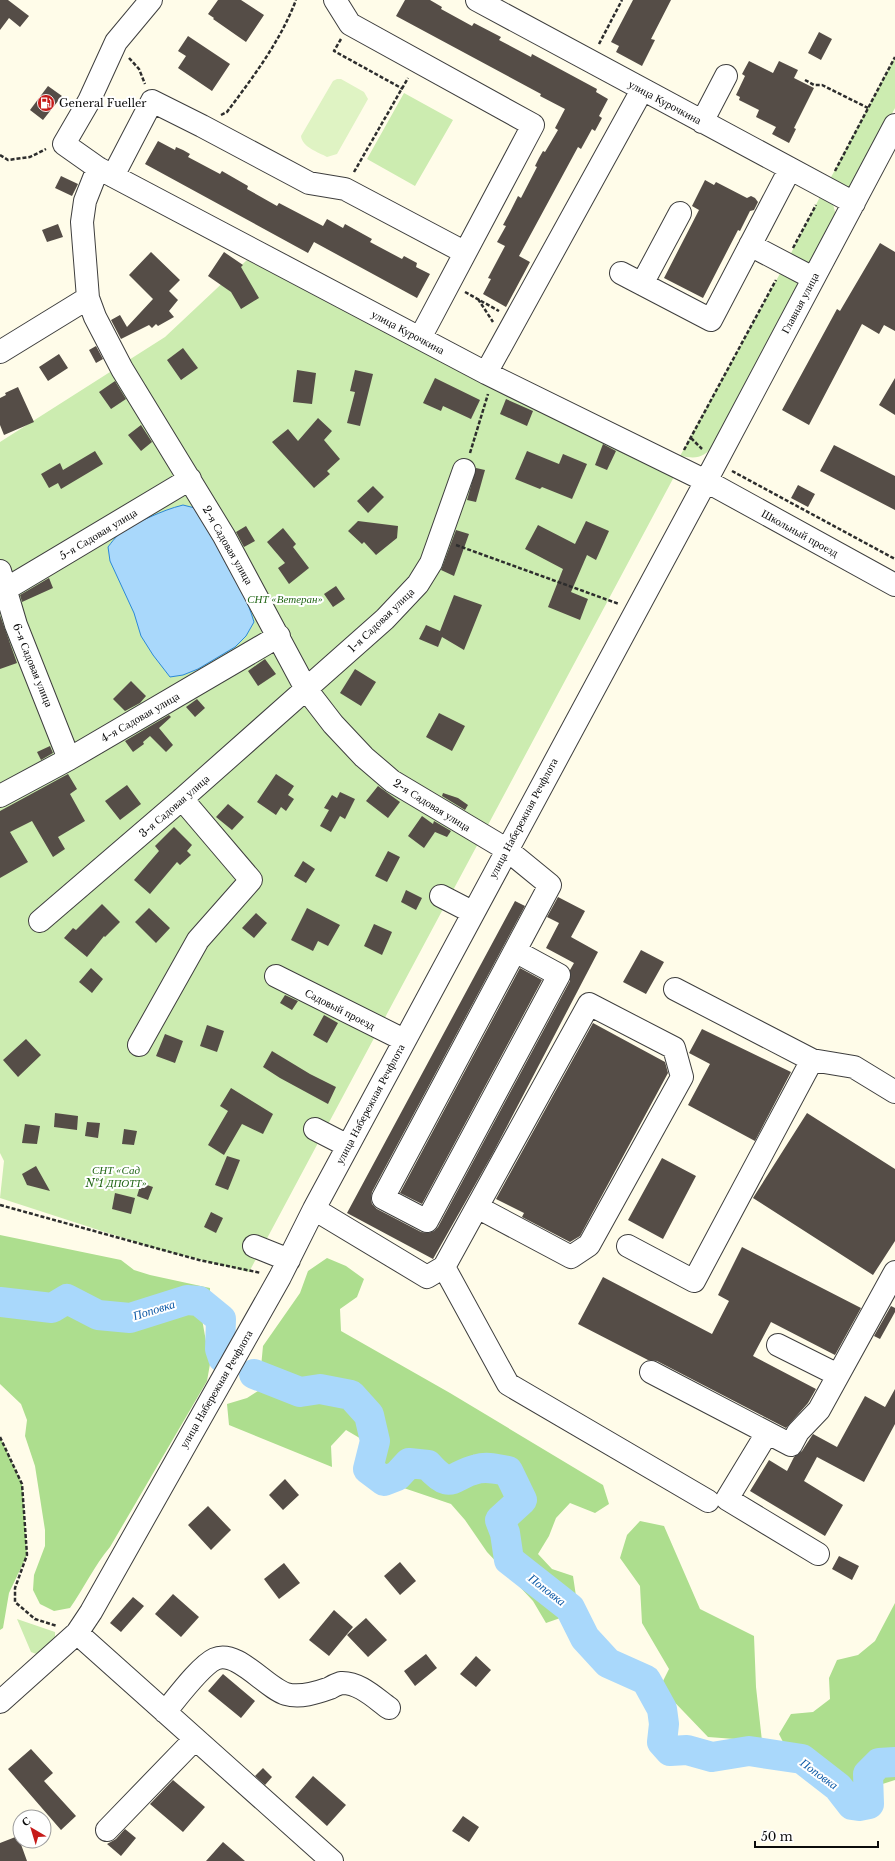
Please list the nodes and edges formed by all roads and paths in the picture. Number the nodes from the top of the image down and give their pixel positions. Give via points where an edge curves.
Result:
1 (151, 0) edge
2 (296, 0) edge
3 (335, 0) edge
4 (477, 0) edge
5 (622, 0) edge
6 (350, 24) junction
7 (116, 42) junction
8 (598, 46) dead end
9 (895, 57) edge
10 (417, 62) junction
11 (726, 76) dead end
12 (805, 80) dead end
13 (403, 88) junction
14 (642, 90) junction
15 (152, 101) junction
16 (868, 108) junction
17 (227, 112) dead end
18 (702, 122) junction
19 (895, 125) edge
20 (64, 144) junction
21 (0, 155) edge
22 (790, 170) junction
23 (106, 172) junction
24 (833, 174) dead end
25 (345, 188) junction
26 (818, 202) dead end
27 (854, 203) junction
28 (680, 213) dead end
29 (750, 245) junction
30 (464, 252) junction
31 (785, 263) junction
32 (620, 273) dead end
33 (813, 278) junction
34 (449, 282) junction
35 (642, 284) junction
36 (88, 298) junction
37 (477, 299) junction
38 (509, 329) junction
39 (420, 338) junction
40 (0, 352) edge
41 (486, 373) junction
42 (691, 438) junction
43 (707, 454) dead end
44 (676, 467) junction
45 (464, 470) joint
46 (731, 470) dead end
47 (190, 479) junction
48 (706, 481) junction
49 (439, 538) junction
50 (895, 559) edge
51 (3, 580) edge
52 (895, 585) edge
53 (636, 610) junction
54 (279, 636) junction
55 (306, 689) junction
56 (69, 759) junction
57 (0, 796) edge
58 (182, 799) junction
59 (506, 849) junction
60 (441, 896) dead end
61 (472, 912) junction
62 (40, 921) dead end
63 (515, 951) junction
64 (276, 976) dead end
65 (675, 989) dead end
66 (404, 1040) junction
67 (139, 1044) dead end
68 (812, 1060) junction
69 (895, 1092) edge
70 (315, 1129) dead end
71 (348, 1146) junction
72 (0, 1206) edge
73 (477, 1207) junction
74 (314, 1209) junction
75 (254, 1246) dead end
76 (628, 1246) dead end
77 (444, 1267) junction
78 (285, 1269) junction
79 (895, 1272) edge
80 (778, 1345) dead end
81 (651, 1372) dead end
82 (838, 1375) junction
83 (767, 1433) junction
84 (0, 1437) edge
85 (708, 1501) dead end
86 (818, 1554) dead end
87 (77, 1633) junction
88 (0, 1702) edge
89 (389, 1708) dead end
90 (165, 1712) junction
91 (195, 1739) junction
92 (107, 1830) dead end
93 (332, 1861) edge

1 - 7 street
2 - 17 path via 288,21 262,64
3 - 6 street
4 - 14 street, улица Курочкина
5 - 8 path
6 - 10 street
6 - 13 path via 334,51
7 - 15 path via 139,69
7 - 20 street via 89,101
9 - 16 path
10 - 13 path
10 - 30 street via 534,125
11 - 18 street
12 - 16 path via 814,85 822,85
13 - 25 path
14 - 18 street, улица Курочкина
14 - 38 street
15 - 23 street, 2-я Садовая улица
15 - 25 street via 309,183
16 - 24 path
18 - 22 street, улица Курочкина
19 - 27 street, Главная улица
20 - 21 path via 50,147 30,157 8,160
20 - 23 street, улица Курочкина
22 - 27 street, улица Курочкина
22 - 29 street
23 - 36 street, 2-я Садовая улица via 86,201 82,222
23 - 39 street, улица Курочкина
25 - 30 street
26 - 31 path
27 - 33 street, Главная улица
28 - 35 street
29 - 31 street
29 - 35 street via 711,320
30 - 34 street
31 - 33 street
31 - 42 path
32 - 35 street
33 - 48 street, Главная улица
34 - 37 path
34 - 39 street
36 - 40 street
36 - 47 street, 2-я Садовая улица via 122,369
37 - 38 path
37 - 38 path
38 - 41 street
39 - 41 street, улица Курочкина
41 - 44 street, улица Курочкина
41 - 45 path via 489,390
42 - 43 path
42 - 44 path
44 - 48 street, улица Курочкина
45 - 49 street, 1-я Садовая улица
46 - 50 path
47 - 51 street, 5-я Садовая улица
47 - 54 street, 2-я Садовая улица
48 - 52 street, Школьный проезд
48 - 53 street, улица Набережная Речфлота
49 - 53 path
49 - 55 street, 1-я Садовая улица via 431,563 418,584 385,619
51 - 56 street, 6-я Садовая улица via 16,625
53 - 59 street, улица Набережная Речфлота
54 - 55 street, 2-я Садовая улица
54 - 56 street, 4-я Садовая улица
55 - 58 street, 3-я Садовая улица
55 - 59 street, 2-я Садовая улица via 333,724 364,757 392,781
56 - 57 street, 4-я Садовая улица
58 - 62 street, 3-я Садовая улица
58 - 67 street via 251,880 198,940
59 - 61 street, улица Набережная Речфлота
59 - 63 street, 2-я Садовая улица via 550,885
60 - 61 street
61 - 66 street, улица Набережная Речфлота
63 - 63 street via 559,975 427,1221 383,1198
64 - 66 street, Садовый проезд
65 - 68 street
66 - 71 street, улица Набережная Речфлота
68 - 69 street via 854,1067
68 - 76 street via 694,1281
70 - 71 street
71 - 74 street, улица Набережная Речфлота
72 - 78 path via 198,1260
73 - 73 street via 589,1004 674,1048 682,1077 589,1245 571,1257
73 - 77 street
74 - 77 street via 427,1277
74 - 78 street, улица Набережная Речфлота
75 - 78 street
77 - 85 street via 508,1384
78 - 87 street, улица Набережная Речфлота
79 - 82 street
80 - 82 street
81 - 83 street
82 - 83 street via 819,1410 798,1432 791,1445
83 - 86 street via 727,1499
84 - 87 path via 22,1484 27,1555 15,1588 15,1602 35,1619
87 - 88 street, улица Набережная Речфлота
87 - 90 street
89 - 90 street via 361,1688 341,1683 295,1697 279,1692 242,1664 227,1658 215,1659 202,1669
90 - 91 street
91 - 92 street
91 - 93 street

